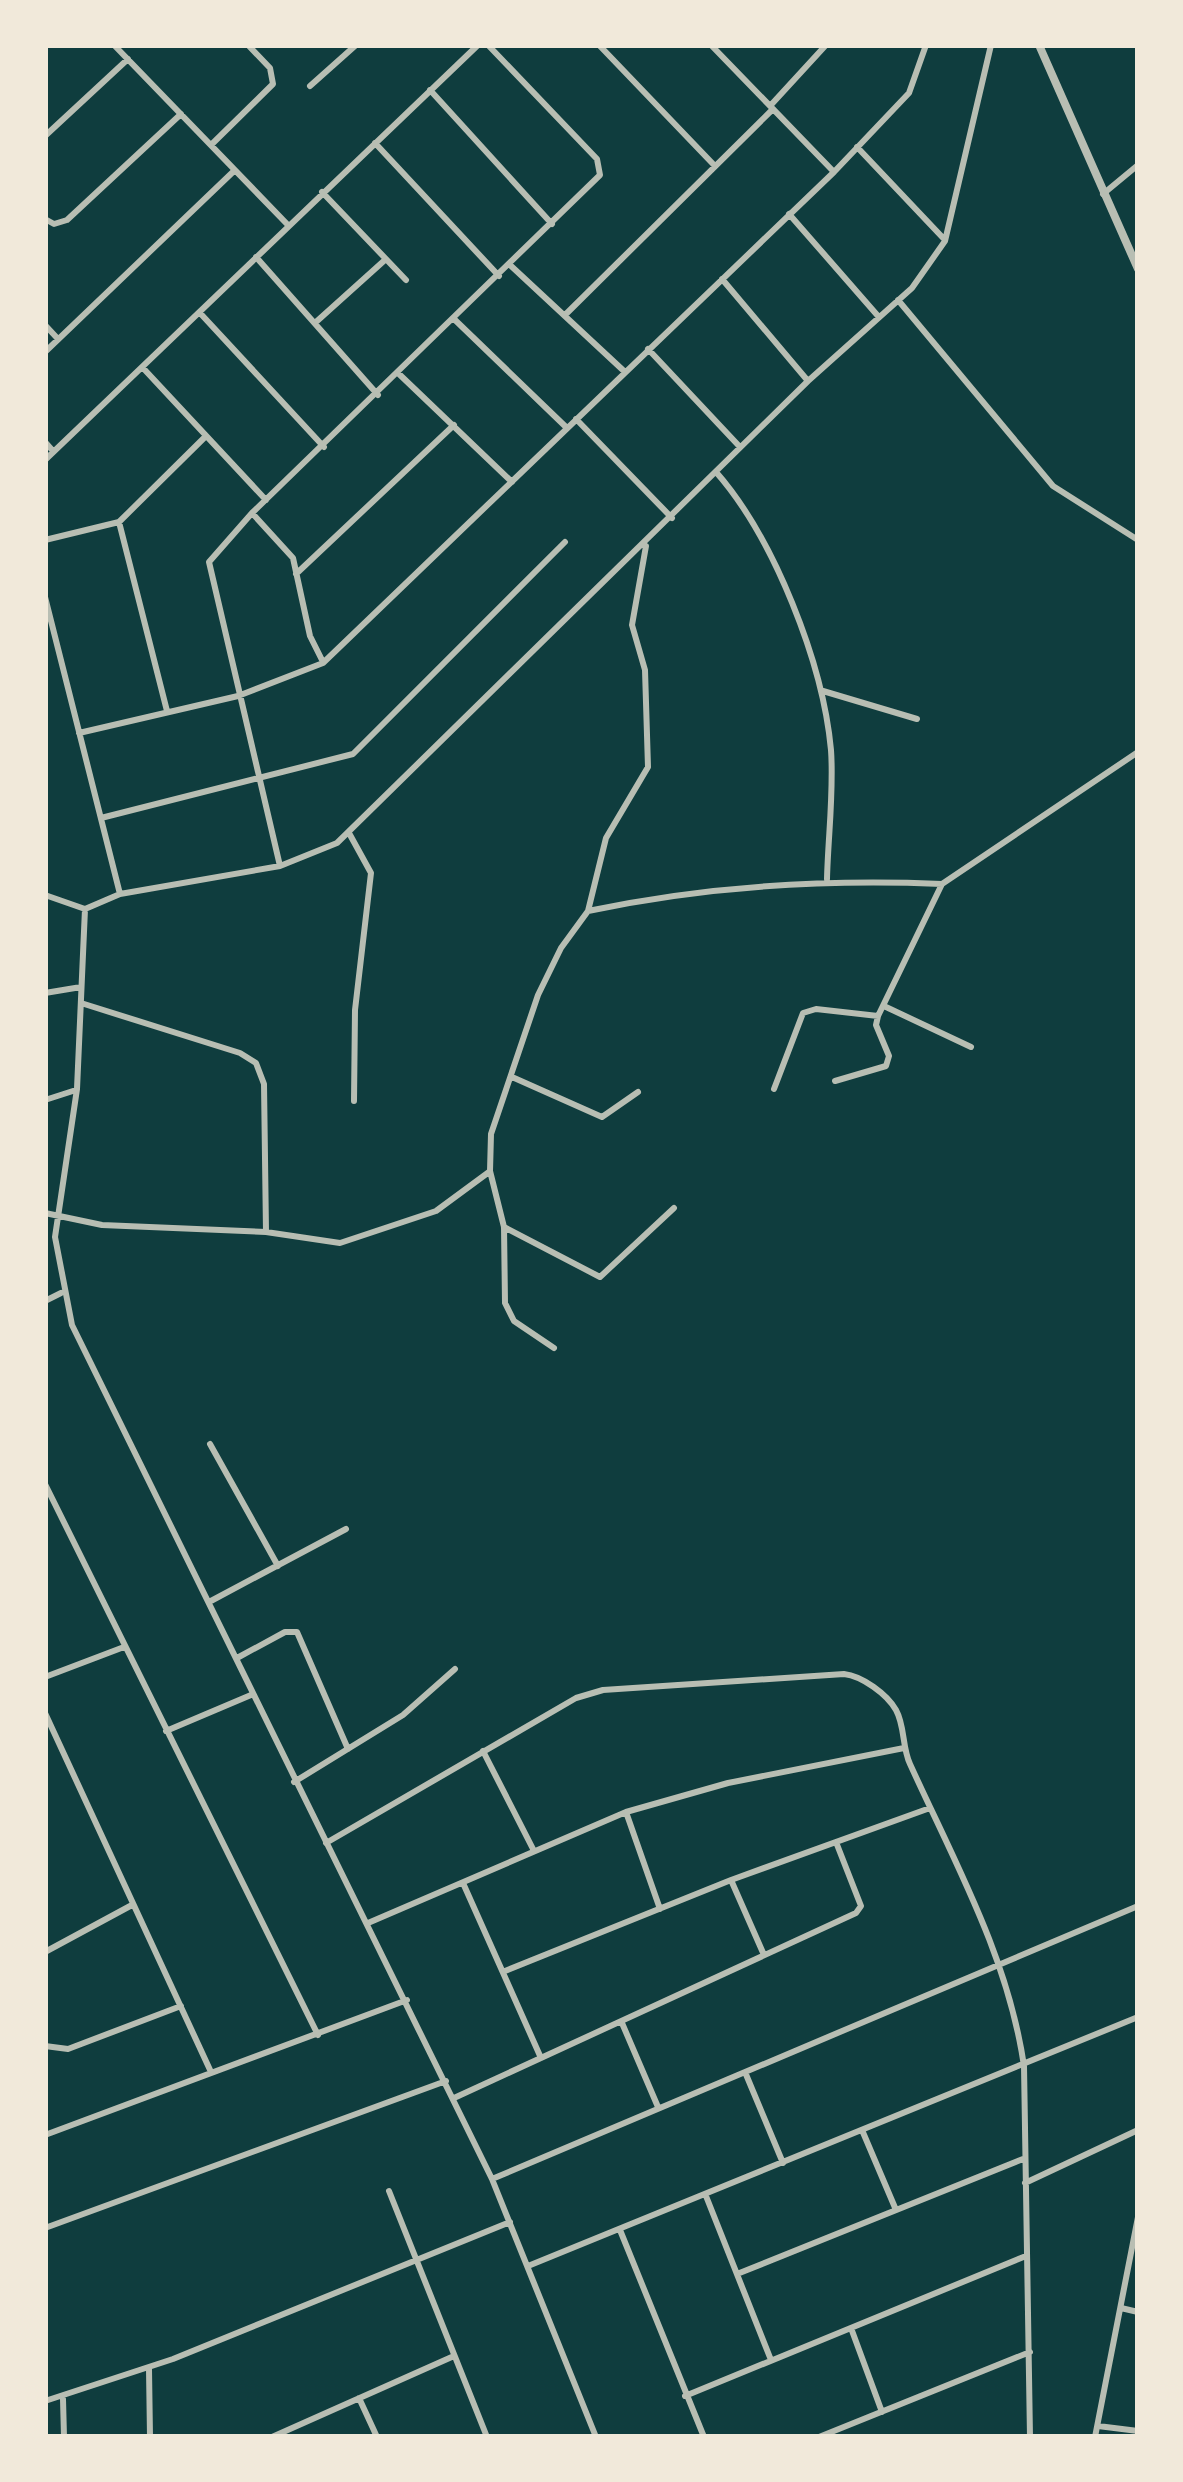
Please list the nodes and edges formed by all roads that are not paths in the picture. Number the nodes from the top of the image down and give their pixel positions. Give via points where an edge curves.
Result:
1 (115, 45) edge
2 (248, 45) edge
3 (356, 45) edge
4 (478, 45) edge
5 (488, 45) edge
6 (599, 45) edge
7 (826, 45) edge
8 (926, 45) edge
9 (991, 45) edge
10 (1039, 45) edge
11 (716, 47) edge
12 (128, 59) junction
13 (310, 86) dead end
14 (430, 90) junction
15 (771, 108) junction
16 (181, 114) junction
17 (45, 136) edge
18 (375, 142) junction
19 (211, 145) junction
20 (857, 147) junction
21 (714, 165) junction
22 (1138, 165) edge
23 (235, 170) junction
24 (834, 172) junction
25 (322, 192) junction
26 (1103, 194) junction
27 (789, 214) junction
28 (45, 219) edge
29 (287, 224) junction
30 (552, 224) junction
31 (946, 241) junction
32 (256, 256) junction
33 (386, 259) junction
34 (510, 265) junction
35 (1138, 268) edge
36 (499, 276) junction
37 (722, 279) junction
38 (406, 280) dead end
39 (898, 300) junction
40 (200, 313) junction
41 (566, 314) junction
42 (879, 317) junction
43 (454, 319) junction
44 (316, 322) junction
45 (45, 325) edge
46 (58, 339) junction
47 (649, 349) junction
48 (45, 352) edge
49 (143, 368) junction
50 (625, 372) junction
51 (399, 374) junction
52 (808, 381) junction
53 (378, 395) junction
54 (577, 419) junction
55 (454, 424) junction
56 (567, 428) junction
57 (206, 436) junction
58 (45, 442) edge
59 (740, 447) junction
60 (325, 448) junction
61 (53, 451) junction
62 (45, 460) edge
63 (716, 472) junction
64 (512, 482) junction
65 (266, 500) junction
66 (252, 513) junction
67 (672, 518) junction
68 (118, 523) junction
69 (45, 540) edge
70 (1138, 540) edge
71 (566, 542) dead end
72 (647, 542) junction
73 (296, 574) junction
74 (45, 598) edge
75 (323, 663) junction
76 (823, 691) junction
77 (238, 696) junction
78 (167, 711) junction
79 (917, 719) dead end
80 (79, 734) junction
81 (1138, 752) edge
82 (260, 781) junction
83 (101, 818) junction
84 (349, 833) junction
85 (280, 866) junction
86 (827, 879) junction
87 (941, 884) junction
88 (120, 894) junction
89 (45, 895) edge
90 (85, 909) junction
91 (588, 911) junction
92 (81, 987) junction
93 (45, 994) edge
94 (81, 1003) junction
95 (886, 1006) junction
96 (878, 1016) junction
97 (971, 1047) dead end
98 (512, 1077) junction
99 (836, 1081) dead end
100 (77, 1089) junction
101 (774, 1089) dead end
102 (638, 1092) dead end
103 (45, 1100) edge
104 (355, 1100) dead end
105 (490, 1172) junction
106 (674, 1208) dead end
107 (45, 1213) edge
108 (59, 1216) junction
109 (504, 1227) junction
110 (266, 1232) junction
111 (61, 1292) junction
112 (45, 1301) edge
113 (554, 1348) dead end
114 (210, 1444) dead end
115 (45, 1484) edge
116 (346, 1528) dead end
117 (278, 1566) junction
118 (209, 1602) junction
119 (124, 1647) junction
120 (236, 1658) junction
121 (455, 1670) dead end
122 (45, 1677) edge
123 (252, 1695) junction
124 (45, 1713) edge
125 (166, 1731) junction
126 (904, 1748) junction
127 (348, 1749) junction
128 (483, 1751) junction
129 (294, 1782) junction
130 (930, 1808) junction
131 (626, 1812) junction
132 (836, 1842) junction
133 (326, 1844) junction
134 (533, 1849) junction
135 (731, 1880) junction
136 (463, 1882) junction
137 (132, 1905) junction
138 (1138, 1906) edge
139 (660, 1909) junction
140 (368, 1923) junction
141 (45, 1952) edge
142 (764, 1955) junction
143 (1001, 1964) junction
144 (505, 1971) junction
145 (407, 2000) junction
146 (181, 2006) junction
147 (1138, 2017) edge
148 (622, 2023) junction
149 (318, 2035) junction
150 (45, 2046) edge
151 (542, 2058) junction
152 (1024, 2066) junction
153 (211, 2072) junction
154 (745, 2072) junction
155 (446, 2081) junction
156 (454, 2098) junction
157 (659, 2109) junction
158 (862, 2130) junction
159 (1138, 2130) edge
160 (45, 2135) edge
161 (1024, 2159) junction
162 (783, 2164) junction
163 (492, 2179) junction
164 (1025, 2183) junction
165 (389, 2191) dead end
166 (706, 2196) junction
167 (896, 2210) junction
168 (1138, 2217) edge
169 (510, 2222) junction
170 (45, 2228) edge
171 (620, 2230) junction
172 (1027, 2256) junction
173 (417, 2261) junction
174 (528, 2266) junction
175 (737, 2274) junction
176 (1121, 2308) junction
177 (1138, 2312) edge
178 (851, 2328) junction
179 (1030, 2352) junction
180 (454, 2356) junction
181 (771, 2361) junction
182 (149, 2368) junction
183 (685, 2396) junction
184 (359, 2398) junction
185 (63, 2399) junction
186 (45, 2402) edge
187 (882, 2412) junction
188 (1098, 2426) junction
189 (1138, 2431) edge
190 (64, 2437) edge
191 (150, 2437) edge
192 (272, 2437) edge
193 (376, 2437) edge
194 (488, 2437) edge
195 (596, 2437) edge
196 (704, 2437) edge
197 (819, 2437) edge
198 (1030, 2437) edge
199 (1095, 2437) edge

1 - 12 street
2 - 19 street via 270,68 273,84
3 - 13 street
4 - 14 street
5 - 30 street via 600,167
6 - 21 street
7 - 15 street
8 - 20 street via 909,93
9 - 31 street
10 - 26 street
11 - 15 street
12 - 16 street
12 - 17 street
14 - 18 street
14 - 30 street
15 - 21 street
15 - 24 street
16 - 19 street
16 - 28 street via 67,220
18 - 25 street
18 - 36 street
19 - 23 street
20 - 24 street
20 - 31 street
21 - 41 street
22 - 26 street
23 - 29 street
23 - 46 street
24 - 27 street
25 - 29 street
25 - 33 street
26 - 35 street
27 - 37 street
27 - 42 street
29 - 32 street
30 - 34 street
31 - 39 street
32 - 40 street
32 - 44 street
33 - 38 street
33 - 44 street
34 - 36 street
34 - 41 street
36 - 43 street
37 - 47 street
37 - 52 street
39 - 42 street
39 - 70 street via 1053,486
40 - 49 street
40 - 60 street
41 - 50 street
42 - 52 street
43 - 51 street
43 - 56 street
44 - 53 street
45 - 46 street
46 - 48 street
47 - 50 street
47 - 59 street
49 - 57 street
49 - 61 street
50 - 54 street
51 - 53 street
51 - 55 street
52 - 59 street
53 - 60 street
54 - 56 street
54 - 67 street
55 - 64 street
55 - 73 street
56 - 64 street
57 - 65 street
57 - 68 street
58 - 61 street
59 - 63 street
60 - 65 street
61 - 62 street
63 - 67 street
63 - 76 street via 750,519
64 - 75 street
65 - 66 street
66 - 73 street via 292,558
66 - 77 street via 209,562
67 - 72 street
68 - 69 street
68 - 78 street
71 - 82 street via 353,754
72 - 84 street
72 - 91 street via 632,626 650,754 606,838
73 - 75 street
74 - 80 street
75 - 77 street
76 - 79 street
76 - 86 street via 831,754
77 - 78 street
77 - 82 street
78 - 80 street
80 - 83 street
81 - 87 street
82 - 83 street
82 - 85 street
83 - 88 street
84 - 85 street
84 - 104 street via 371,872 355,1010
85 - 88 street
86 - 87 street
86 - 91 street
87 - 95 street
88 - 90 street
89 - 90 street
90 - 92 street
91 - 98 street via 538,995
92 - 93 street
92 - 94 street
94 - 100 street
94 - 110 street via 256,1063 264,1084
95 - 96 street
95 - 97 street
96 - 99 street via 886,1066
96 - 101 street via 803,1013
98 - 102 street via 602,1118
98 - 105 street via 491,1134
100 - 103 street
100 - 108 street
105 - 109 street
105 - 110 street via 436,1211 340,1244
106 - 109 street via 600,1276
107 - 108 street
108 - 110 street
108 - 111 street
109 - 113 street via 508,1313
111 - 112 street
111 - 118 street
114 - 117 street
115 - 119 street
116 - 117 street
117 - 118 street
118 - 120 street
119 - 122 street
119 - 125 street
120 - 123 street
120 - 127 street via 297,1632
121 - 127 street
123 - 125 street
123 - 129 street
124 - 137 street
125 - 149 street
126 - 128 street via 895,1707 844,1674 603,1690
126 - 130 street
126 - 131 street
127 - 129 street
128 - 133 street
128 - 134 street
129 - 133 street
130 - 132 street
130 - 143 street
131 - 134 street
131 - 139 street
132 - 135 street
132 - 142 street via 860,1911
133 - 140 street
134 - 136 street
135 - 139 street
135 - 142 street
136 - 140 street
136 - 144 street
137 - 141 street
137 - 146 street
138 - 143 street
139 - 144 street
140 - 145 street
142 - 148 street
143 - 152 street
143 - 154 street
144 - 151 street
145 - 149 street
145 - 155 street
146 - 150 street via 68,2049
146 - 153 street
147 - 152 street
148 - 151 street
148 - 157 street
149 - 153 street
151 - 156 street
152 - 158 street
152 - 161 street
153 - 160 street
154 - 157 street
154 - 162 street
155 - 156 street
155 - 170 street
156 - 163 street
157 - 163 street
158 - 162 street
158 - 167 street
159 - 164 street
161 - 164 street
161 - 167 street
162 - 166 street
163 - 169 street
164 - 172 street
165 - 173 street
166 - 171 street
166 - 175 street
167 - 175 street
168 - 176 street
169 - 173 street
169 - 174 street
171 - 174 street
171 - 183 street
172 - 178 street
172 - 179 street
173 - 180 street
173 - 182 street
174 - 195 street
175 - 181 street
176 - 177 street
176 - 188 street
178 - 181 street
178 - 187 street
179 - 187 street
179 - 198 street
180 - 184 street
180 - 194 street
181 - 183 street
182 - 185 street
182 - 191 street
183 - 196 street
184 - 192 street
184 - 193 street
185 - 186 street
185 - 190 street
187 - 197 street
188 - 189 street
188 - 199 street

